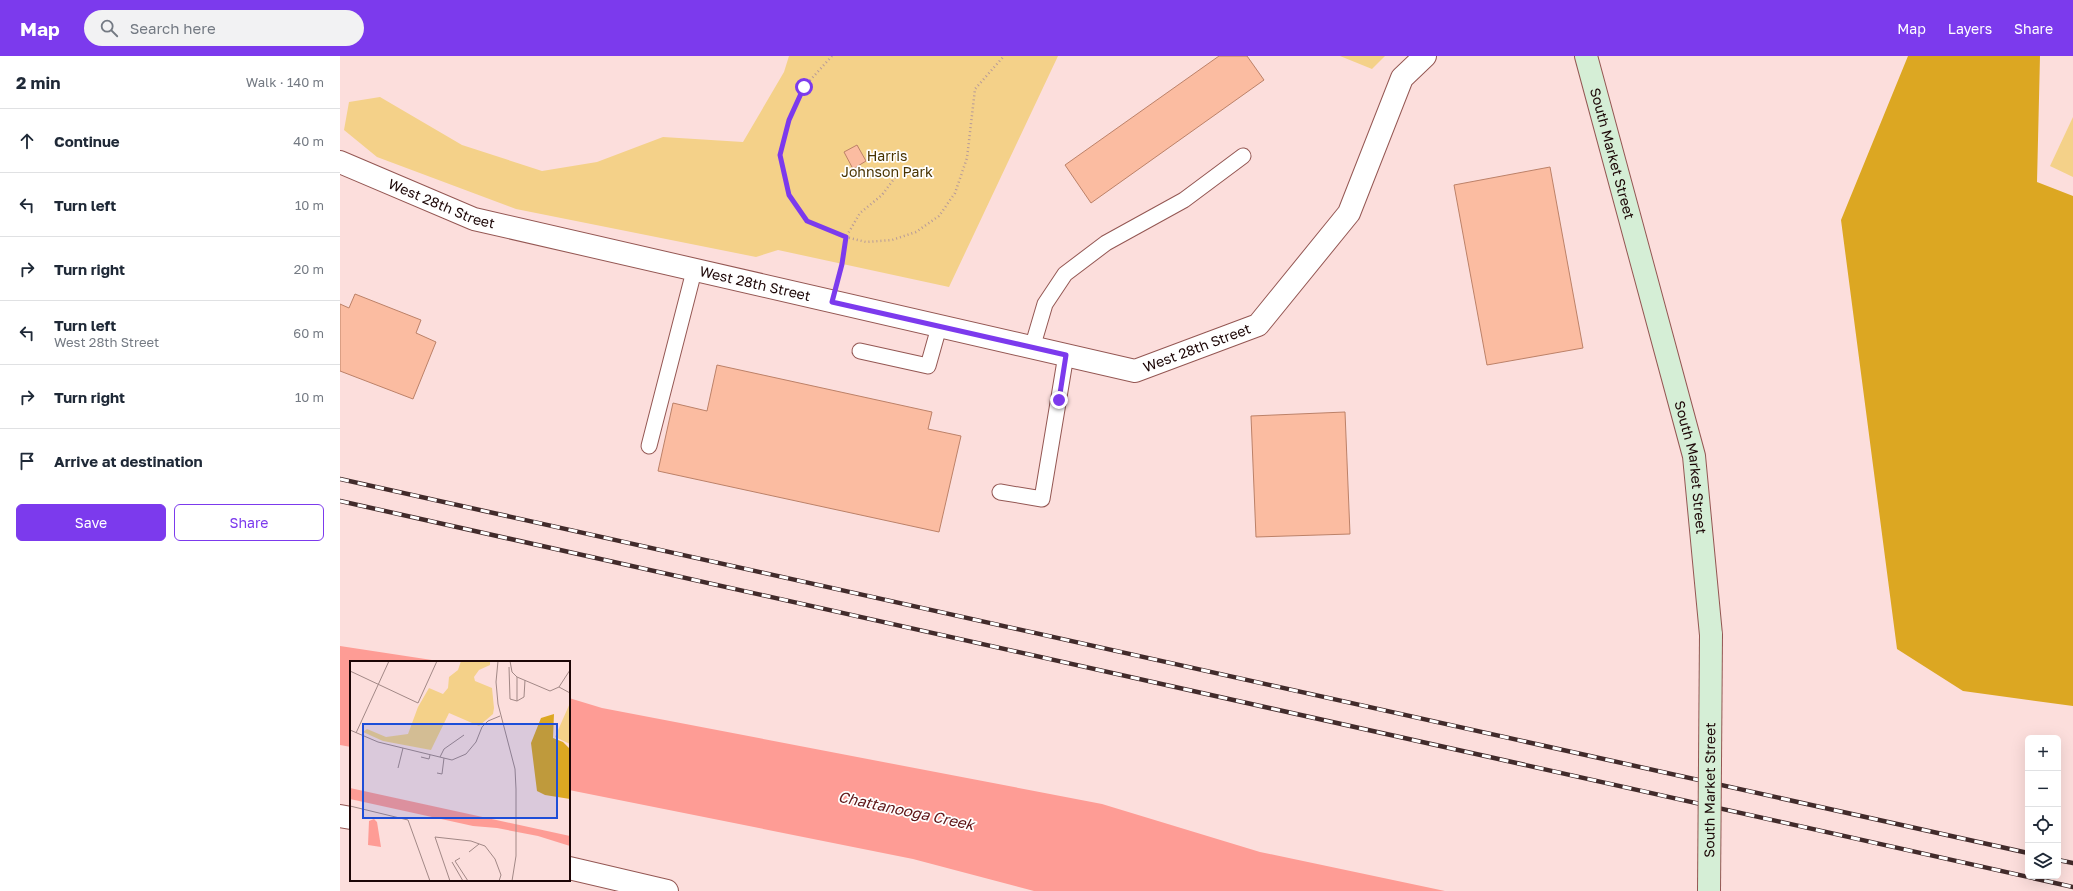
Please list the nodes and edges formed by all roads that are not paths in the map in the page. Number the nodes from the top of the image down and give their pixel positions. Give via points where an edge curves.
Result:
1 (1425, 56) edge
2 (1586, 56) edge
3 (1243, 156) dead end
4 (340, 162) edge
5 (694, 271) junction
6 (939, 327) junction
7 (1032, 348) junction
8 (860, 351) dead end
9 (1066, 355) junction
10 (649, 446) dead end
11 (1000, 492) dead end
12 (340, 816) edge
13 (350, 818) edge
14 (570, 868) edge
15 (667, 891) edge
16 (1709, 891) edge

1 - 9 street, West 28th Street via 1402,78 1349,213 1258,324 1135,371
2 - 16 main road, South Market Street, bridge via 1694,456 1710,636
3 - 7 lane via 1184,200 1106,243 1065,274 1045,304
4 - 5 street, West 28th Street via 474,219
5 - 6 street, West 28th Street
5 - 10 lane
6 - 7 street, West 28th Street
6 - 8 lane via 928,366
7 - 9 street, West 28th Street
9 - 11 lane via 1042,499
12 - 13 street
14 - 15 street

